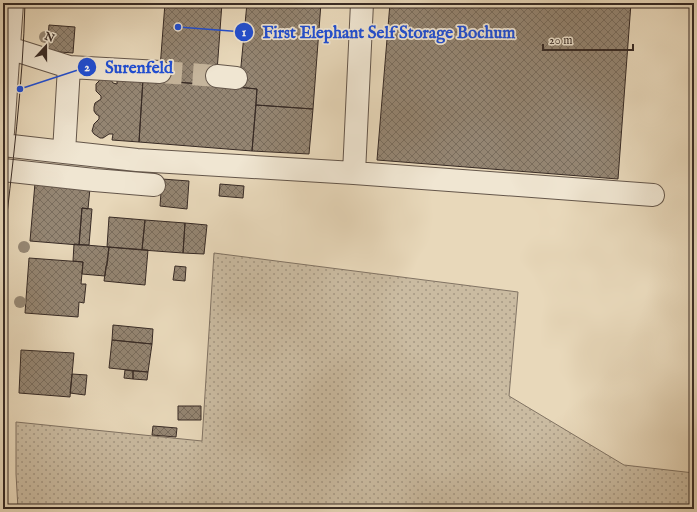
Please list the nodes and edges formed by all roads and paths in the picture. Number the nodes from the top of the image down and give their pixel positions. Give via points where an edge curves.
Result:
1 (12, 3) edge
2 (362, 3) edge
3 (9, 48) junction
4 (69, 67) junction
5 (160, 72) tunnel mouth
6 (3, 132) edge
7 (3, 145) edge
8 (64, 152) junction
9 (3, 170) edge
10 (354, 173) junction
11 (154, 185) dead end
12 (653, 196) dead end

1 - 3 street
2 - 10 street
3 - 4 street
3 - 6 street
4 - 5 street
4 - 8 street
7 - 8 street
8 - 10 street via 137,160
9 - 11 street
10 - 12 street

